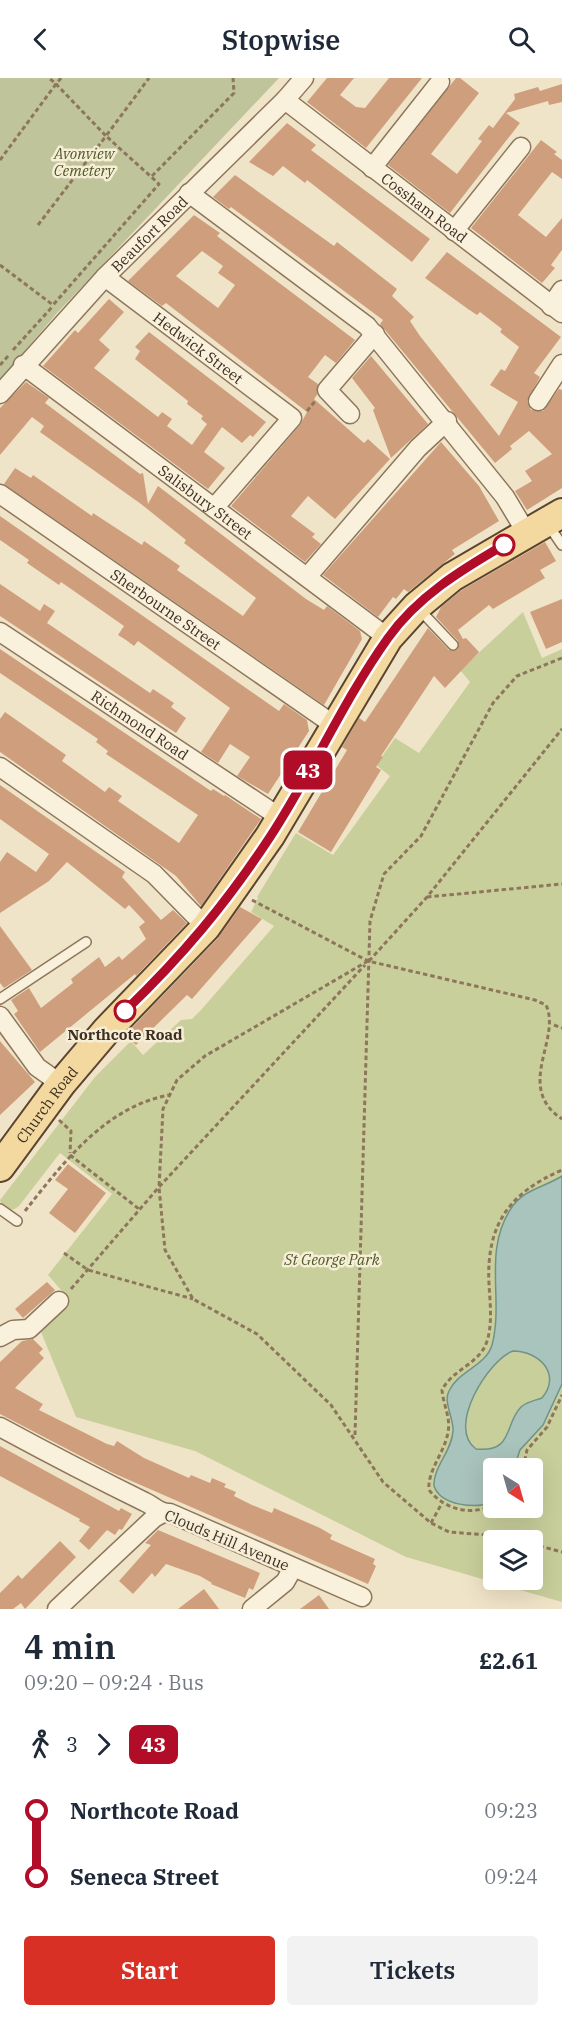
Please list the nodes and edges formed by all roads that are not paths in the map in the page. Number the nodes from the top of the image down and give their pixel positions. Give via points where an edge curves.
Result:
1 (304, 78) edge
2 (440, 82) dead end
3 (285, 100) junction
4 (521, 147) dead end
5 (372, 168) junction
6 (189, 193) junction
7 (454, 231) junction
8 (105, 277) junction
9 (562, 290) edge
10 (557, 309) edge
11 (375, 334) junction
12 (562, 364) edge
13 (23, 365) junction
14 (0, 394) edge
15 (538, 400) dead end
16 (350, 414) dead end
17 (447, 421) junction
18 (0, 494) edge
19 (214, 508) junction
20 (545, 522) edge
21 (562, 545) edge
22 (307, 577) junction
23 (417, 606) junction
24 (0, 632) edge
25 (388, 638) junction
26 (453, 645) dead end
27 (334, 725) junction
28 (0, 767) edge
29 (281, 818) junction
30 (206, 927) junction
31 (86, 942) dead end
32 (0, 999) edge
33 (0, 1016) edge
34 (61, 1084) junction
35 (0, 1167) edge
36 (0, 1209) edge
37 (17, 1221) road end
38 (60, 1301) road end
39 (0, 1337) edge
40 (0, 1427) edge
41 (163, 1514) junction
42 (293, 1568) junction
43 (362, 1597) dead end
44 (57, 1609) edge
45 (252, 1609) edge

1 - 3 street, Beaufort Road
2 - 5 street
3 - 5 street, Cossham Road
3 - 6 street, Beaufort Road
4 - 7 street
5 - 7 street, Cossham Road
6 - 8 street, Beaufort Road
6 - 11 street
7 - 10 street, Cossham Road
8 - 13 street, Beaufort Road
8 - 19 street, Hedwick Street via 292,418
9 - 10 street
11 - 16 street via 327,390
11 - 17 street
12 - 15 street
13 - 14 street, Beaufort Road
13 - 19 street, Salisbury Street
17 - 20 street via 505,497
17 - 22 street via 418,448
18 - 27 street, Sherbourne Street
19 - 22 street, Salisbury Street
20 - 21 lane
20 - 23 main road, Church Road via 452,576
22 - 25 street, Salisbury Street
23 - 25 main road, Church Road
23 - 26 lane
24 - 29 street, Richmond Road
25 - 27 main road, Church Road
27 - 29 main road, Church Road
28 - 30 street via 154,874
29 - 30 main road, Church Road
30 - 34 main road, Church Road
31 - 32 lane
33 - 34 street via 37,1067
34 - 35 main road, Church Road
36 - 37 lane
38 - 39 street via 29,1329 13,1329
40 - 41 street, Clouds Hill Avenue
41 - 42 street, Clouds Hill Avenue via 170,1513
41 - 44 street via 154,1518
42 - 43 street, Clouds Hill Avenue
42 - 45 street via 282,1584

